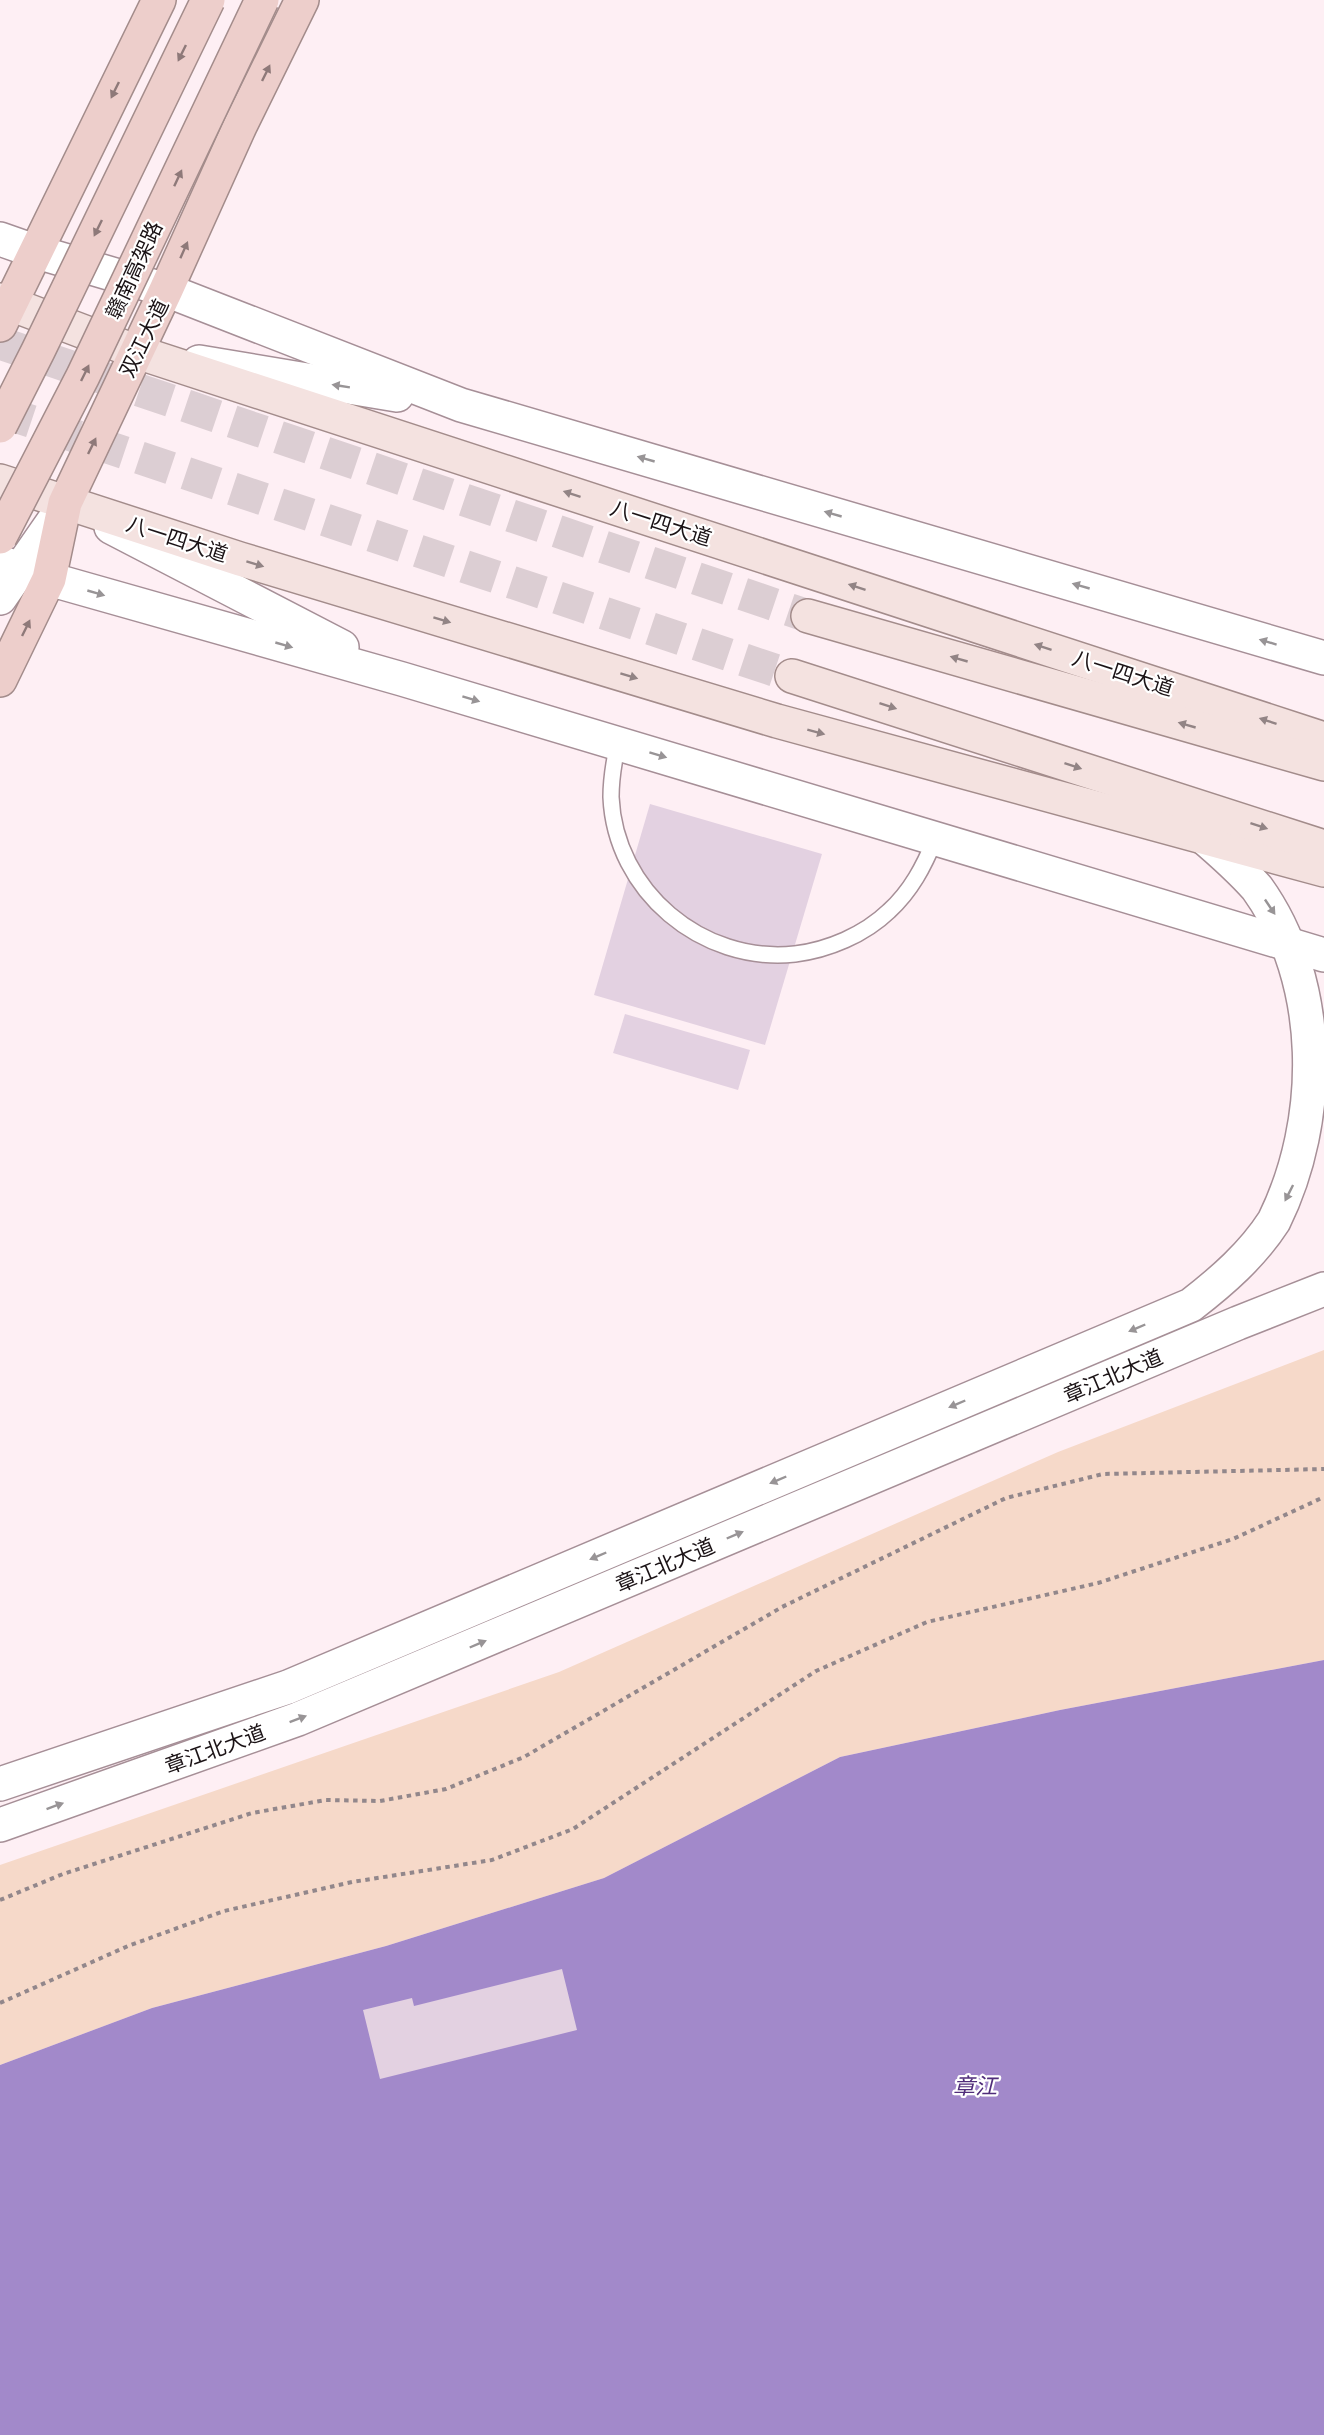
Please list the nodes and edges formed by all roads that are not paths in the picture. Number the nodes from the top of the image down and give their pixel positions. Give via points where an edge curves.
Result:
1 (159, 0) edge
2 (208, 0) edge
3 (262, 0) edge
4 (302, 0) edge
5 (0, 239) edge
6 (37, 252) junction
7 (166, 290) junction
8 (3, 307) edge
9 (137, 352) junction
10 (461, 405) junction
11 (0, 426) edge
12 (0, 481) edge
13 (65, 503) junction
14 (0, 537) edge
15 (23, 570) edge
16 (0, 598) edge
17 (808, 616) tunnel mouth
18 (1324, 658) edge
19 (792, 676) tunnel mouth
20 (402, 679) junction
21 (0, 680) edge
22 (1324, 739) edge
23 (618, 743) junction
24 (1324, 764) edge
25 (1201, 835) junction
26 (935, 839) junction
27 (1324, 847) edge
28 (1324, 870) edge
29 (1292, 946) junction
30 (1324, 955) edge
31 (1324, 1289) edge
32 (0, 1784) edge
33 (0, 1825) edge

1 -> 6 highway
2 -> 11 highway, bridge
14 -> 3 highway, 赣南高架路, bridge via 84,376
7 -> 4 highway, 双江大道
5 - 6 street
6 - 7 street
6 - 8 highway
7 - 9 highway, 双江大道
7 - 10 street
8 - 9 main road, 八一四大道
10 -> 9 street
13 -> 9 highway, 双江大道
22 -> 9 main road, 八一四大道
18 -> 10 street
12 - 13 main road, 八一四大道
13 - 15 highway, 双江大道
13 - 20 street
13 -> 25 main road, 八一四大道 via 777,722
15 - 16 street
15 -> 20 street
21 -> 15 highway, 双江大道
24 -> 17 main road
19 -> 27 main road
20 -> 23 street
23 -> 26 street
23 - 26 lane via 611,799 624,853 636,878 673,919 723,947 781,955 810,952 847,939 888,912 908,890
25 - 28 main road, 八一四大道
25 -> 29 street, 章江北大道 via 1258,890
26 - 29 street
29 - 30 street
29 -> 32 street, 章江北大道 via 1310,995 1318,1035 1318,1094 1306,1151 1292,1188 1250,1253 1191,1305 288,1687
33 -> 31 street, 章江北大道 via 298,1719

